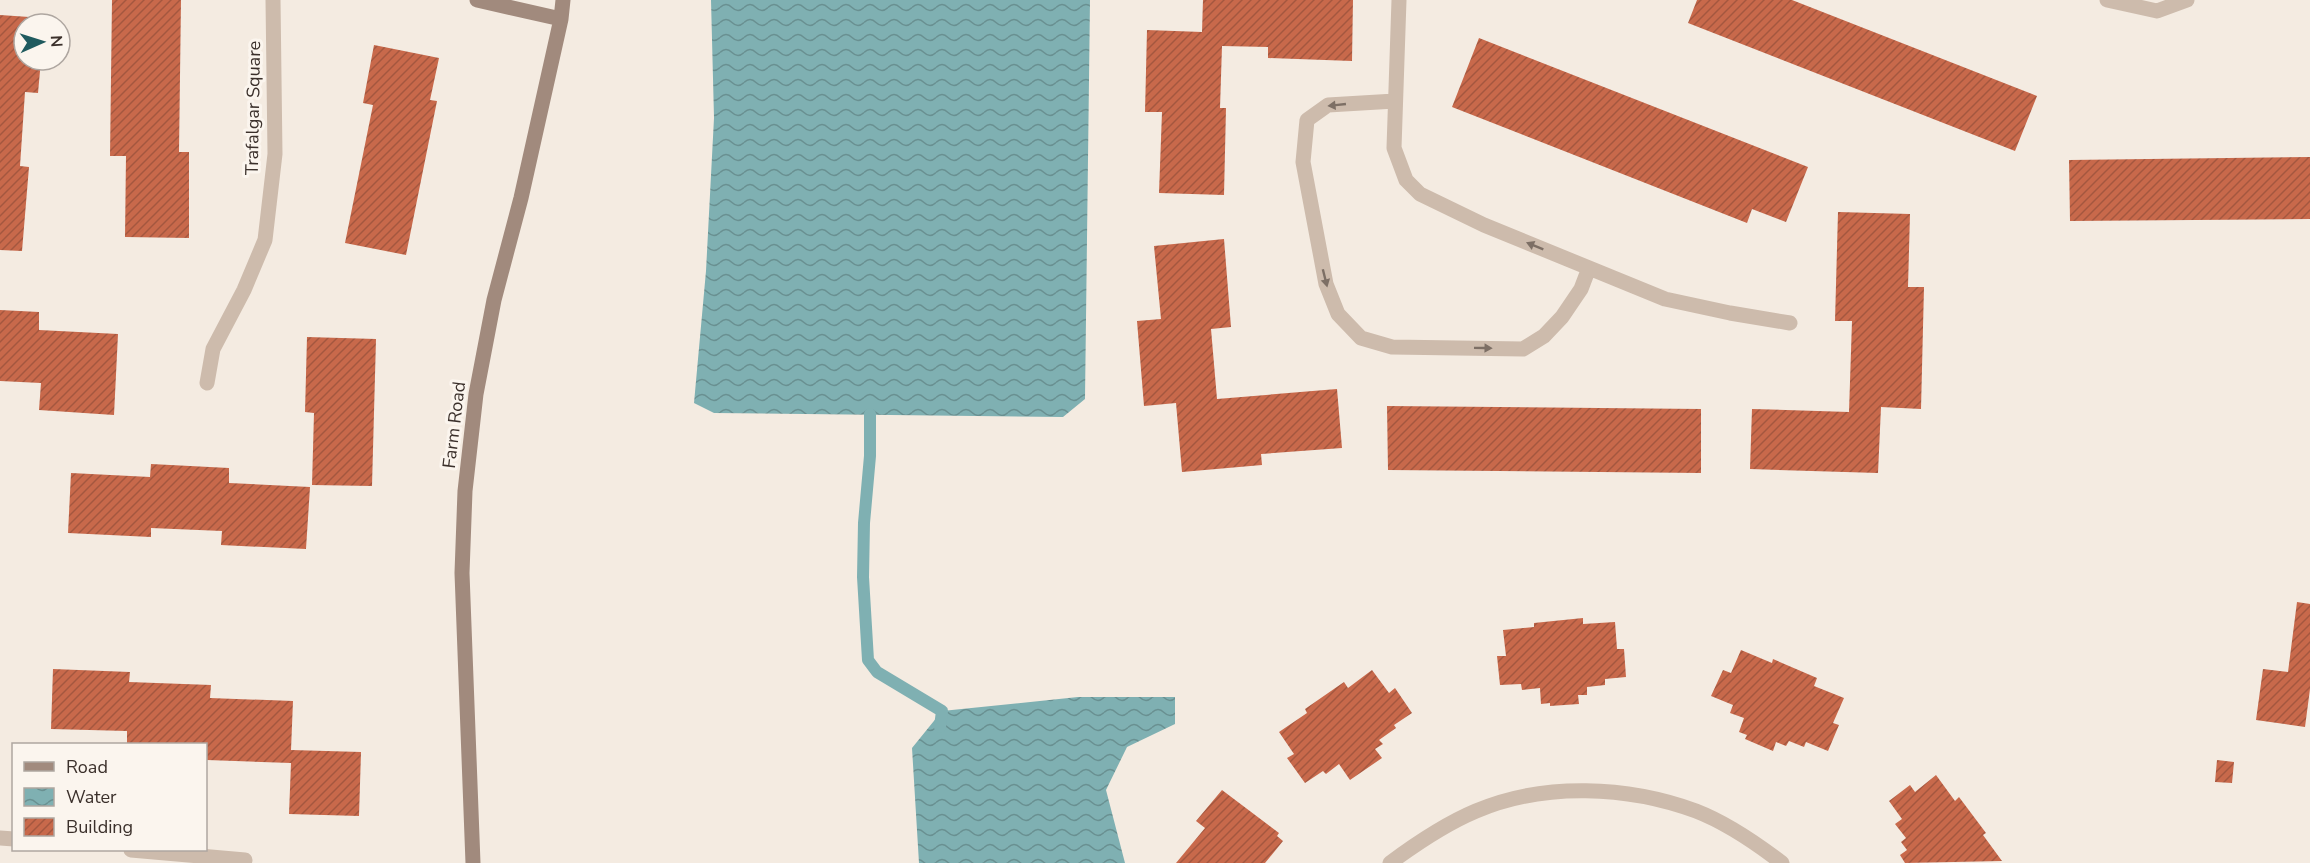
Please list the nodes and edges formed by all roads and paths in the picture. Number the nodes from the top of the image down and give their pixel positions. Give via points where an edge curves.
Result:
1 (273, 0) edge
2 (477, 0) edge
3 (563, 0) edge
4 (1399, 0) edge
5 (2107, 0) edge
6 (2187, 0) edge
7 (561, 19) junction
8 (1395, 101) junction
9 (1589, 268) junction
10 (1790, 323) dead end
11 (207, 383) dead end
12 (151, 851) edge
13 (245, 860) dead end
14 (474, 863) edge
15 (1390, 863) edge
16 (1782, 863) edge

1 - 11 street, Trafalgar Square via 274,154 265,240 213,349
2 - 7 street
3 - 7 street, Farm Road
4 - 8 street
5 - 6 street via 2157,10
7 - 14 street, Farm Road via 494,300 476,393 465,491 462,573
9 -> 8 street via 1420,194 1406,180 1394,147
8 -> 9 street via 1328,105 1307,120 1303,162 1326,284 1338,314 1361,338 1392,346 1523,349 1544,336 1562,317 1581,289
9 - 10 street via 1665,299
12 - 13 street
15 - 16 street via 1478,810 1529,795 1584,790 1632,794 1697,811 1754,841

